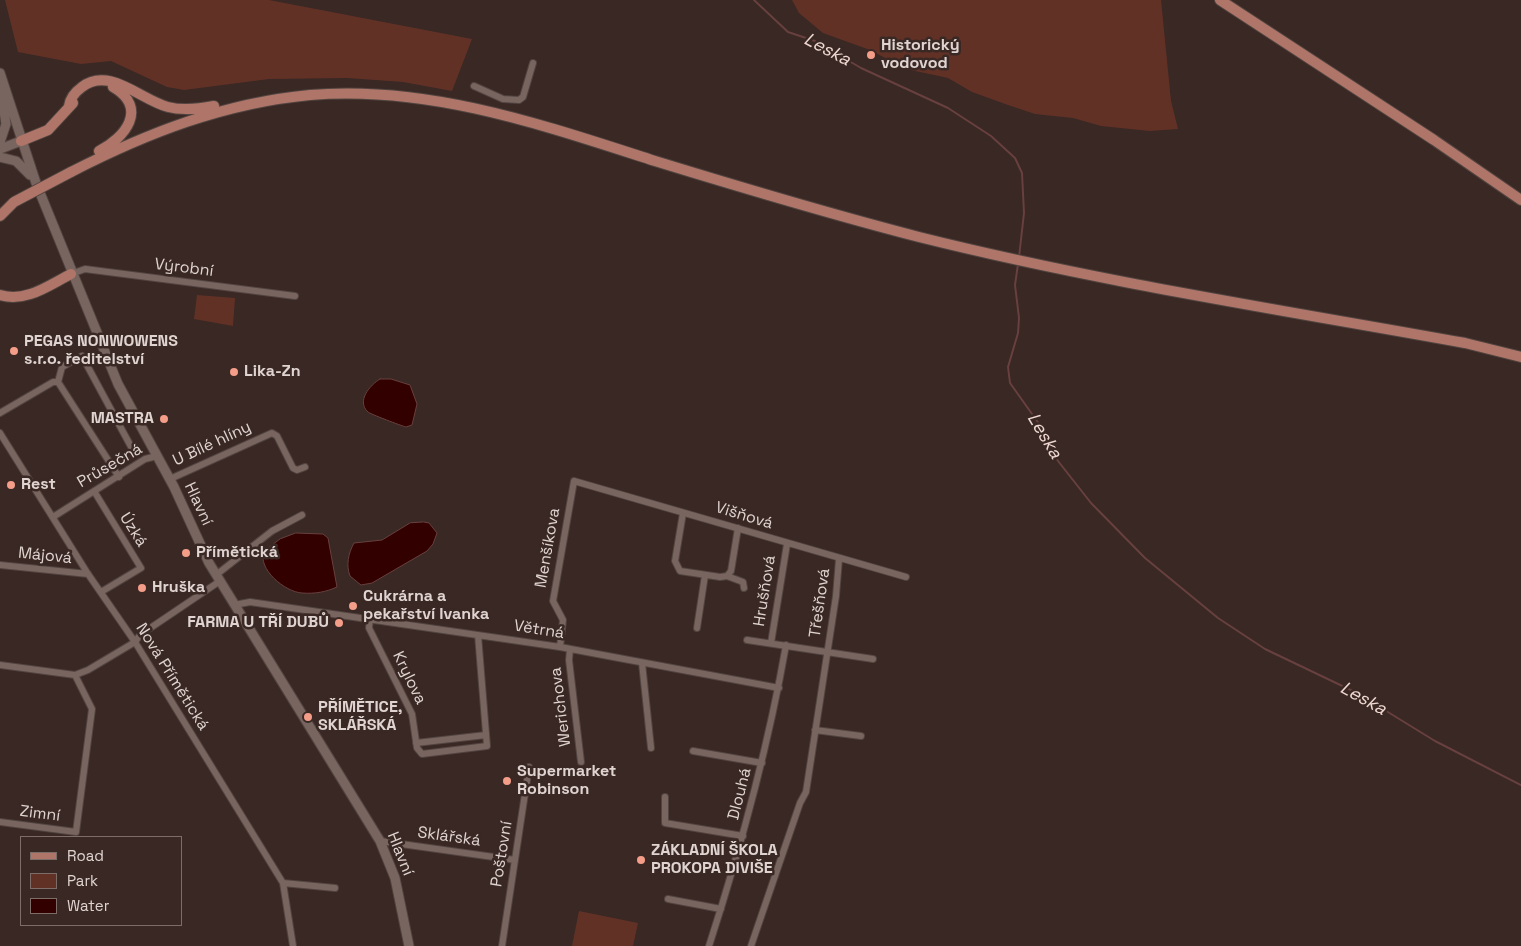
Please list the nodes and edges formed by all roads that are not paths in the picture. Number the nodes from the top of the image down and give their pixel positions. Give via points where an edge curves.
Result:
1 (1220, 0) edge
2 (533, 64) dead end
3 (0, 73) edge
4 (0, 80) edge
5 (474, 86) dead end
6 (286, 98) junction
7 (69, 106) junction
8 (21, 141) junction
9 (0, 142) edge
10 (0, 149) edge
11 (0, 157) edge
12 (71, 172) junction
13 (36, 183) junction
14 (1521, 200) edge
15 (13, 203) junction
16 (0, 210) edge
17 (0, 216) edge
18 (71, 274) junction
19 (0, 295) edge
20 (295, 296) dead end
21 (1521, 356) edge
22 (58, 382) junction
23 (0, 413) edge
24 (0, 434) edge
25 (135, 454) dead end
26 (157, 456) junction
27 (305, 467) dead end
28 (119, 477) junction
29 (170, 480) junction
30 (574, 481) joint
31 (94, 491) junction
32 (683, 513) junction
33 (302, 515) dead end
34 (53, 518) junction
35 (738, 528) junction
36 (787, 544) junction
37 (839, 560) junction
38 (0, 565) edge
39 (88, 574) junction
40 (705, 575) junction
41 (727, 576) junction
42 (906, 577) dead end
43 (218, 578) junction
44 (744, 588) dead end
45 (101, 592) junction
46 (234, 605) junction
47 (370, 618) junction
48 (697, 628) dead end
49 (478, 635) junction
50 (746, 640) dead end
51 (135, 642) junction
52 (771, 643) junction
53 (786, 645) junction
54 (560, 647) junction
55 (570, 649) junction
56 (827, 651) junction
57 (873, 659) dead end
58 (642, 664) junction
59 (0, 665) edge
60 (75, 674) junction
61 (779, 688) junction
62 (815, 730) junction
63 (486, 735) junction
64 (861, 736) dead end
65 (416, 743) junction
66 (651, 748) dead end
67 (693, 751) dead end
68 (581, 762) dead end
69 (762, 762) junction
70 (529, 767) dead end
71 (665, 797) dead end
72 (0, 822) edge
73 (743, 836) junction
74 (380, 841) junction
75 (515, 860) junction
76 (283, 883) junction
77 (334, 888) dead end
78 (668, 899) dead end
79 (721, 908) junction
80 (293, 946) edge
81 (409, 946) edge
82 (502, 946) edge
83 (709, 946) edge
84 (752, 946) edge

1 - 14 main road
2 - 5 street via 523,97 519,100 503,99
3 - 8 main road
4 - 9 main road via 6,119
6 - 7 main road via 258,97 200,109 176,109 112,81 102,80 80,88
6 - 12 main road via 190,119 140,138
6 - 21 main road via 322,94 386,94 436,100 557,130 825,212 1008,258
7 - 8 main road via 48,130
7 - 12 main road via 85,90 104,85 124,95 131,114 128,127 120,137 75,164
8 - 10 main road
8 - 13 main road, Hlavní
11 - 13 main road via 20,163
12 - 15 main road, bridge
13 - 18 main road, Hlavní
15 - 16 main road
15 - 17 main road
18 - 19 main road via 25,296
18 - 20 street, Výrobní via 85,269
18 - 26 main road, Hlavní via 118,384
22 - 23 street
22 - 25 street via 62,367 82,356
22 - 28 street
24 - 34 street, Nová Přímětická
26 - 28 street, Průsečná via 146,459
26 - 29 main road, Hlavní
27 - 29 street, U Bílé hlíny via 293,468 277,436 272,433
28 - 31 street, Průsečná
29 - 43 main road, Hlavní
30 - 32 street, Višňová
30 - 54 street, Menšíkova via 553,601 562,616
31 - 34 street, Průsečná
31 - 45 street, Úzká via 141,568
32 - 35 street, Višňová
32 - 40 street via 675,564 680,570
33 - 43 street via 272,531
34 - 39 street, Nová Přímětická
35 - 36 street, Višňová
35 - 41 street
36 - 37 street, Višňová
36 - 52 street, Hrušňová
37 - 42 street, Višňová
37 - 56 street, Třešňová
38 - 39 street, Májová
39 - 45 street, Nová Přímětická
40 - 41 street
40 - 48 street
41 - 44 street via 744,582
43 - 46 main road, Hlavní
43 - 51 street
45 - 51 street, Nová Přímětická
46 - 47 street, Větrná via 250,602
46 - 74 main road, Hlavní
47 - 49 street, Větrná
47 - 65 street, Krylova via 369,628 412,714
49 - 54 street, Větrná
49 - 63 street
50 - 52 street, Hrušňová
51 - 60 street via 88,670
51 - 76 street, Nová Přímětická
52 - 53 street, Hrušňová
53 - 56 street, Hrušňová
53 - 61 street, Dlouhá
54 - 55 street, Větrná
55 - 58 street, Větrná
55 - 68 street, Werichova
56 - 57 street, Třešňová
56 - 62 street, Třešňová
58 - 61 street, Větrná
58 - 66 street
59 - 60 street
60 - 72 street, Zimní via 92,709 76,832
61 - 69 street, Dlouhá
62 - 64 street
62 - 84 street, Třešňová via 806,792
63 - 65 street
63 - 65 street via 487,746 422,754
67 - 69 street
69 - 73 street, Dlouhá
70 - 75 street, Poštovní
71 - 73 street via 664,823
73 - 79 street, Dlouhá
74 - 75 street, Sklářská
74 - 81 main road, Hlavní via 395,878
75 - 82 street, Poštovní
76 - 77 street
76 - 80 street, Nová Přímětická
78 - 79 street
79 - 83 street, Dlouhá

